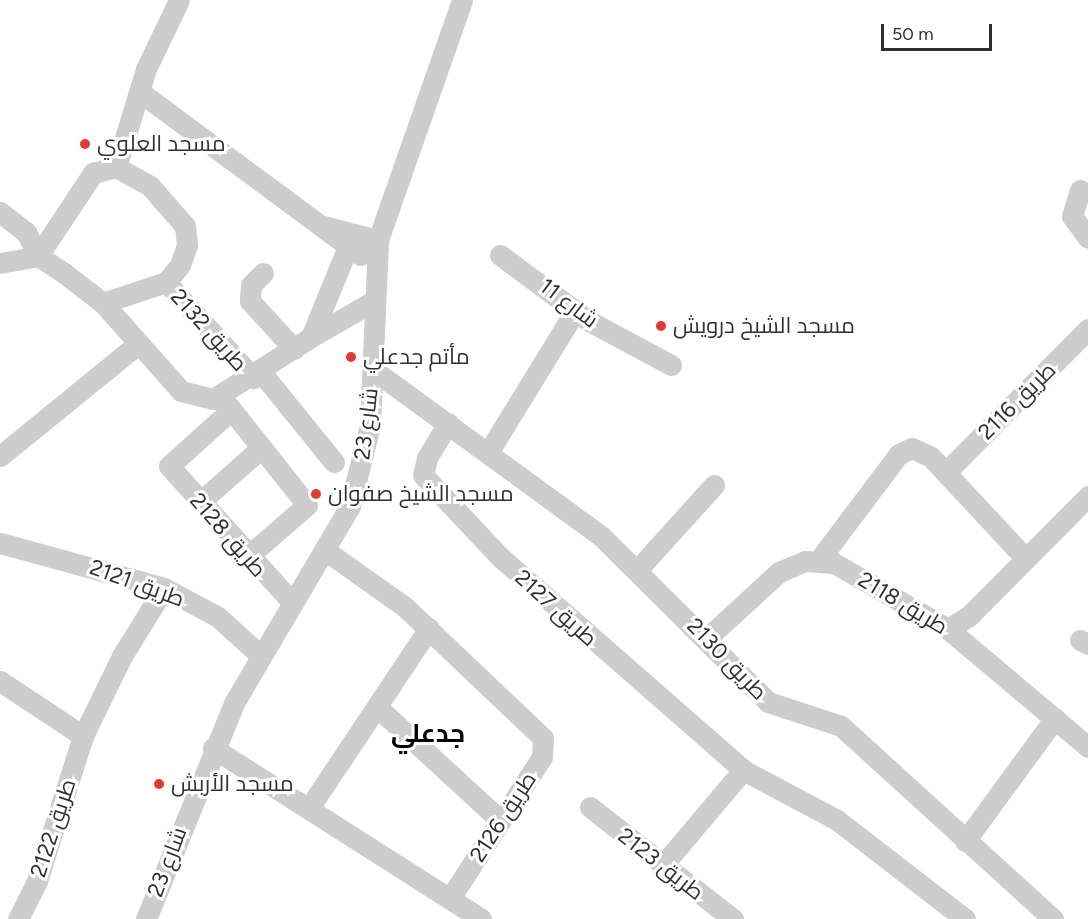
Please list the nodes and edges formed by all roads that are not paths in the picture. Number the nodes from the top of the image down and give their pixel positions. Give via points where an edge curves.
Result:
1 (179, 0) edge
2 (462, 0) edge
3 (140, 92) junction
4 (116, 167) junction
5 (1080, 190) dead end
6 (0, 212) edge
7 (322, 226) junction
8 (1088, 238) edge
9 (347, 249) junction
10 (377, 249) junction
11 (501, 255) dead end
12 (38, 256) junction
13 (0, 263) edge
14 (263, 273) dead end
15 (166, 282) junction
16 (372, 302) junction
17 (103, 303) junction
18 (576, 311) junction
19 (1088, 329) edge
20 (302, 343) junction
21 (138, 344) junction
22 (671, 365) dead end
23 (372, 369) junction
24 (257, 375) junction
25 (409, 398) junction
26 (372, 399) junction
27 (226, 403) junction
28 (448, 423) junction
29 (261, 448) junction
30 (489, 451) junction
31 (0, 456) edge
32 (334, 462) dead end
33 (946, 472) junction
34 (714, 484) dead end
35 (1088, 496) edge
36 (200, 502) junction
37 (0, 543) edge
38 (327, 550) junction
39 (247, 557) junction
40 (819, 560) junction
41 (1026, 560) junction
42 (639, 568) junction
43 (164, 588) junction
44 (292, 603) junction
45 (429, 628) junction
46 (948, 629) junction
47 (706, 638) junction
48 (259, 654) junction
49 (0, 681) edge
50 (377, 707) junction
51 (1055, 718) junction
52 (83, 735) junction
53 (1088, 747) edge
54 (213, 748) junction
55 (743, 770) junction
56 (590, 807) dead end
57 (309, 808) junction
58 (501, 820) junction
59 (965, 841) junction
60 (662, 866) junction
61 (450, 898) junction
62 (18, 919) edge
63 (146, 919) edge
64 (481, 919) edge
65 (733, 919) edge
66 (965, 919) edge
67 (1053, 919) edge

1 - 3 street
2 - 10 street, شارع 23
3 - 4 street
3 - 7 street
4 - 12 street via 85,179
4 - 15 street via 150,186 185,226 187,245
5 - 8 street via 1072,216
6 - 12 street via 26,232
7 - 9 street
7 - 10 street
9 - 10 street
9 - 20 street
10 - 16 street, شارع 23
11 - 18 street, شارع 11
12 - 13 street
12 - 17 street
14 - 20 street via 250,285 250,301
15 - 17 street
15 - 24 street, طريق 2132
16 - 20 street
16 - 23 street, شارع 23
17 - 21 street
18 - 22 street, شارع 11
18 - 30 street
19 - 33 street, طريق 2116
20 - 24 street
21 - 27 street via 190,397
21 - 31 street
23 - 25 street, طريق 2130
23 - 26 street, شارع 23
24 - 27 street
24 - 32 street
25 - 26 street
25 - 28 street, طريق 2130
26 - 38 street, شارع 23 via 358,480
27 - 29 street
27 - 36 street, طريق 2128 via 169,463
28 - 30 street, طريق 2130
28 - 55 street, طريق 2127 via 423,466 426,484 569,620
29 - 36 street
29 - 39 street via 307,505
30 - 42 street, طريق 2130
33 - 40 street via 919,449 899,454
33 - 41 street
34 - 42 street
35 - 41 street
36 - 39 street, طريق 2128
37 - 43 street, طريق 2121
38 - 44 street, شارع 23
38 - 45 street, طريق 2126
39 - 44 street, طريق 2128
40 - 46 street, طريق 2118 via 849,569
40 - 47 street via 779,572
41 - 46 street
42 - 47 street, طريق 2130
43 - 48 street, طريق 2121 via 218,617
43 - 52 street, طريق 2122 via 122,656
44 - 48 street, شارع 23
45 - 50 street
45 - 58 street, طريق 2126 via 543,738 542,757
46 - 51 street, طريق 2118
47 - 59 street, طريق 2130 via 768,702 841,726
48 - 54 street, شارع 23
49 - 52 street
50 - 57 street
50 - 58 street
51 - 53 street, طريق 2118
51 - 59 street
52 - 62 street, طريق 2122 via 37,881
54 - 57 street
54 - 63 street, شارع 23
55 - 60 street
55 - 66 street, طريق 2127 via 844,825
56 - 60 street, طريق 2123
57 - 61 street
58 - 61 street, طريق 2126
59 - 67 street, طريق 2130
60 - 65 street, طريق 2123
61 - 64 street

